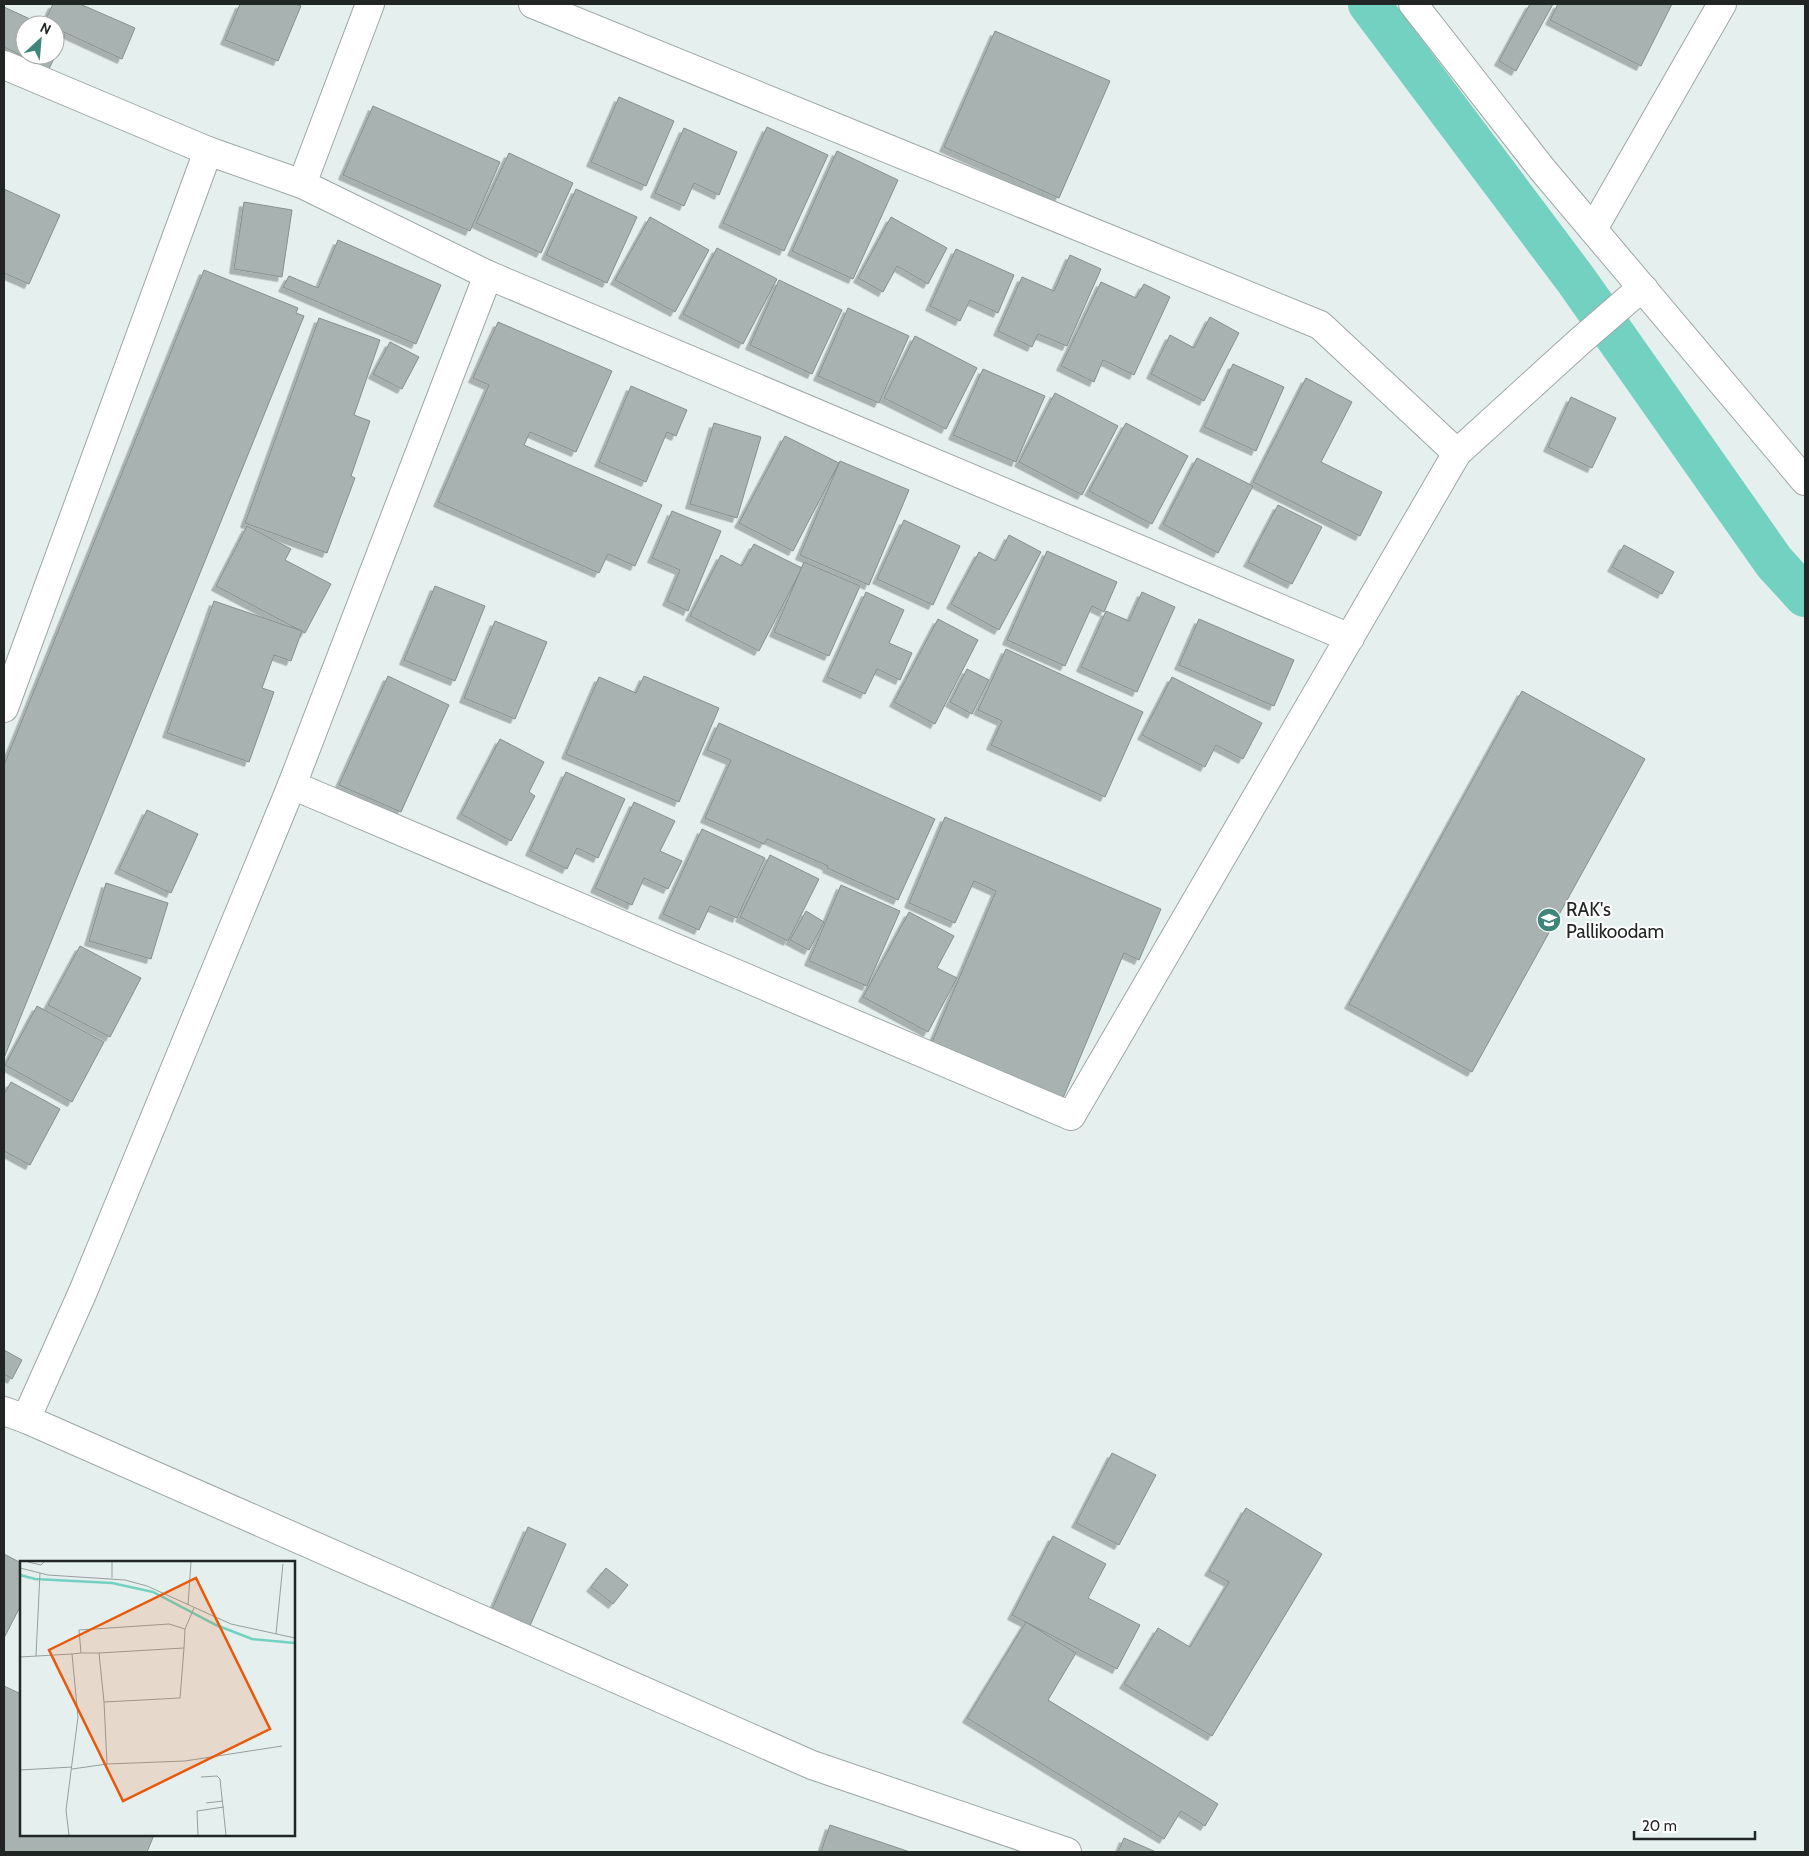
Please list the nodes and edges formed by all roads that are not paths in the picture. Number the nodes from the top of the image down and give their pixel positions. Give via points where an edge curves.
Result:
1 (370, 4) edge
2 (533, 4) edge
3 (1413, 4) edge
4 (1722, 4) edge
5 (4, 65) edge
6 (208, 151) junction
7 (302, 184) junction
8 (1593, 229) junction
9 (488, 274) junction
10 (1637, 293) junction
11 (1457, 453) junction
12 (1805, 481) edge
13 (1350, 638) junction
14 (4, 708) edge
15 (292, 785) junction
16 (15, 1415) edge
17 (1067, 1852) edge

1 - 7 street
2 - 11 street via 1320,324
3 - 8 street
4 - 8 street
5 - 6 street
6 - 7 street
6 - 14 street
7 - 9 street
8 - 10 street
9 - 13 street
9 - 15 street
10 - 11 street
10 - 12 street
11 - 13 street
13 - 15 street via 1071,1116
15 - 16 street via 82,1294
16 - 17 street via 812,1765

